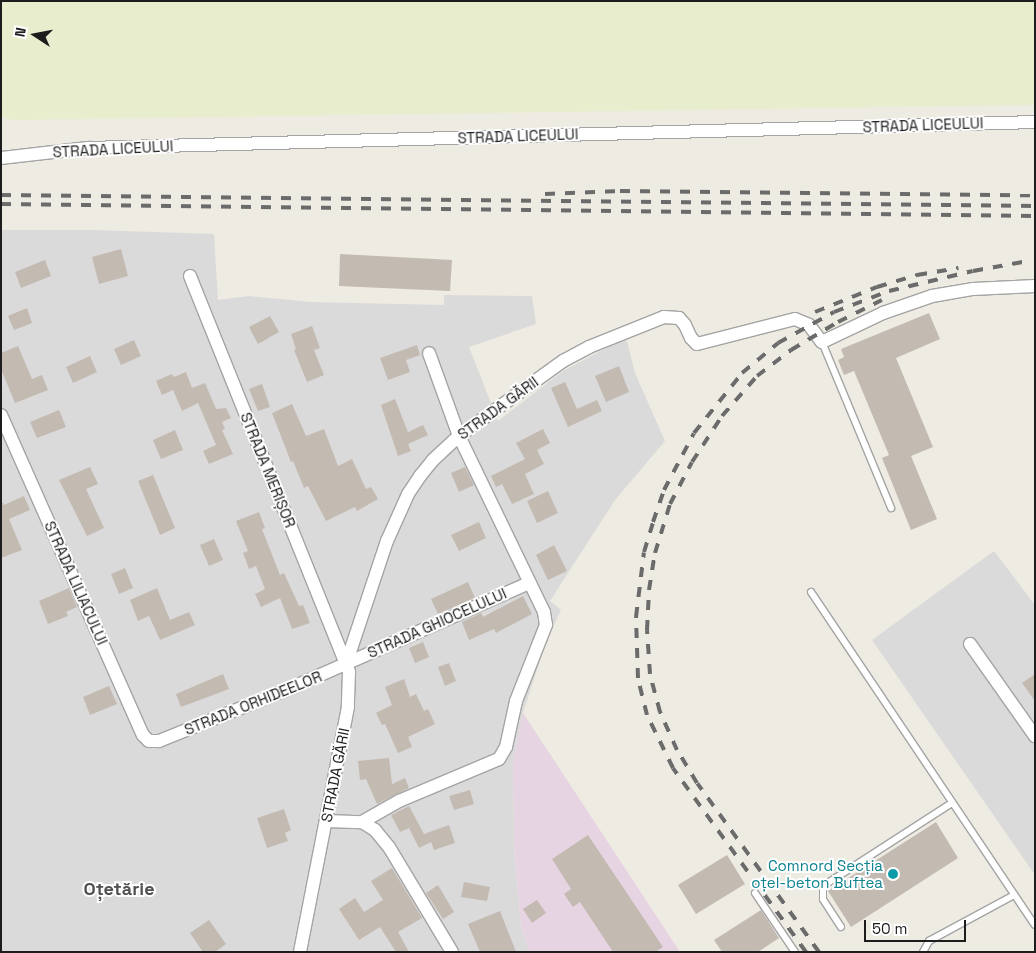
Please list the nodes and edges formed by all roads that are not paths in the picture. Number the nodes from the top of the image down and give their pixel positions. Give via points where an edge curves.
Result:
1 (1035, 122) edge
2 (1, 158) edge
3 (190, 276) dead end
4 (1035, 286) edge
5 (822, 342) junction
6 (429, 353) dead end
7 (1, 415) edge
8 (459, 436) junction
9 (891, 508) dead end
10 (529, 583) junction
11 (811, 592) dead end
12 (970, 644) dead end
13 (346, 664) junction
14 (1035, 736) edge
15 (159, 741) joint
16 (952, 803) junction
17 (326, 820) junction
18 (362, 822) junction
19 (755, 893) dead end
20 (1014, 896) junction
21 (1035, 925) edge
22 (841, 927) dead end
23 (300, 952) edge
24 (452, 952) edge
25 (795, 952) edge
26 (923, 952) edge

1 - 2 street, STRADA LICEULUI via 88,148
3 - 13 street, STRADA MERIȘOR
4 - 5 street via 973,289 932,296 892,309
5 - 8 street, STRADA GĂRII via 809,325 790,319 697,344 679,318 664,317 563,361
5 - 9 lane
6 - 8 street
7 - 15 street, STRADA LILIACULUI via 143,734 149,740
8 - 10 street
8 - 13 street, STRADA GĂRII via 420,476 396,518
10 - 13 street, STRADA GHIOCELULUI
10 - 18 street via 544,612 546,624 516,700 503,754 493,763 399,801
11 - 16 lane
12 - 14 street
13 - 15 street, STRADA ORHIDEELOR
13 - 17 street, STRADA GĂRII via 349,700
16 - 20 lane
16 - 22 lane via 823,886 823,899
17 - 18 street
17 - 23 street, STRADA GĂRII
18 - 24 street via 375,830 389,847
19 - 25 lane
20 - 21 lane
20 - 26 lane via 929,941

